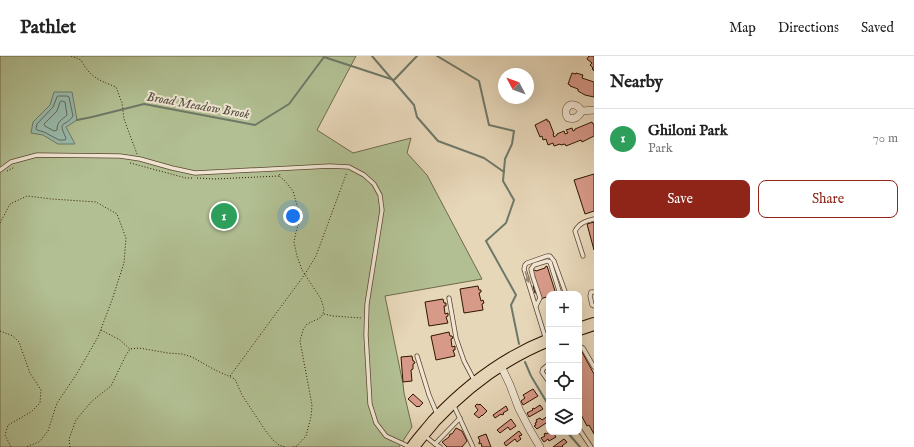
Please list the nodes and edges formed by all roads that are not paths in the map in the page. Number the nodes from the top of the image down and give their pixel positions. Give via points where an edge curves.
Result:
1 (594, 110) edge
2 (582, 111) dead end
3 (0, 170) edge
4 (594, 218) edge
5 (583, 256) dead end
6 (559, 291) edge
7 (565, 291) edge
8 (594, 292) edge
9 (449, 298) dead end
10 (536, 306) junction
11 (594, 306) edge
12 (594, 324) edge
13 (582, 328) edge
14 (546, 334) edge
15 (546, 341) edge
16 (582, 348) edge
17 (417, 356) dead end
18 (501, 366) junction
19 (546, 366) edge
20 (594, 366) edge
21 (546, 378) edge
22 (476, 383) junction
23 (452, 403) junction
24 (438, 417) junction
25 (460, 418) junction
26 (422, 434) junction
27 (582, 434) edge
28 (435, 444) junction
29 (411, 447) edge
30 (440, 447) edge
31 (473, 447) edge
32 (540, 447) edge
33 (591, 447) edge

1 - 2 street
3 - 29 lane via 11,162 37,155 120,156 195,173 330,166 349,167 364,175 374,184 380,195 382,210 366,304 370,404 376,423 386,436
4 - 5 lane via 581,224 575,231
6 - 10 lane via 550,262 534,265 533,277 540,298
7 -> 10 lane via 552,258 547,256 527,263 524,269
8 - 11 lane via 591,292 590,296
9 - 22 lane via 456,338 464,361
10 - 14 lane
12 - 13 main road
15 - 18 main road
16 - 20 lane
17 - 24 lane
18 - 22 main road
18 - 32 street via 519,409
19 - 21 lane via 542,372
22 - 23 main road
23 - 24 main road
23 - 25 lane
24 - 26 main road
25 - 28 lane
25 - 31 lane
26 - 28 lane
26 - 29 main road
27 - 33 lane
28 - 30 lane

